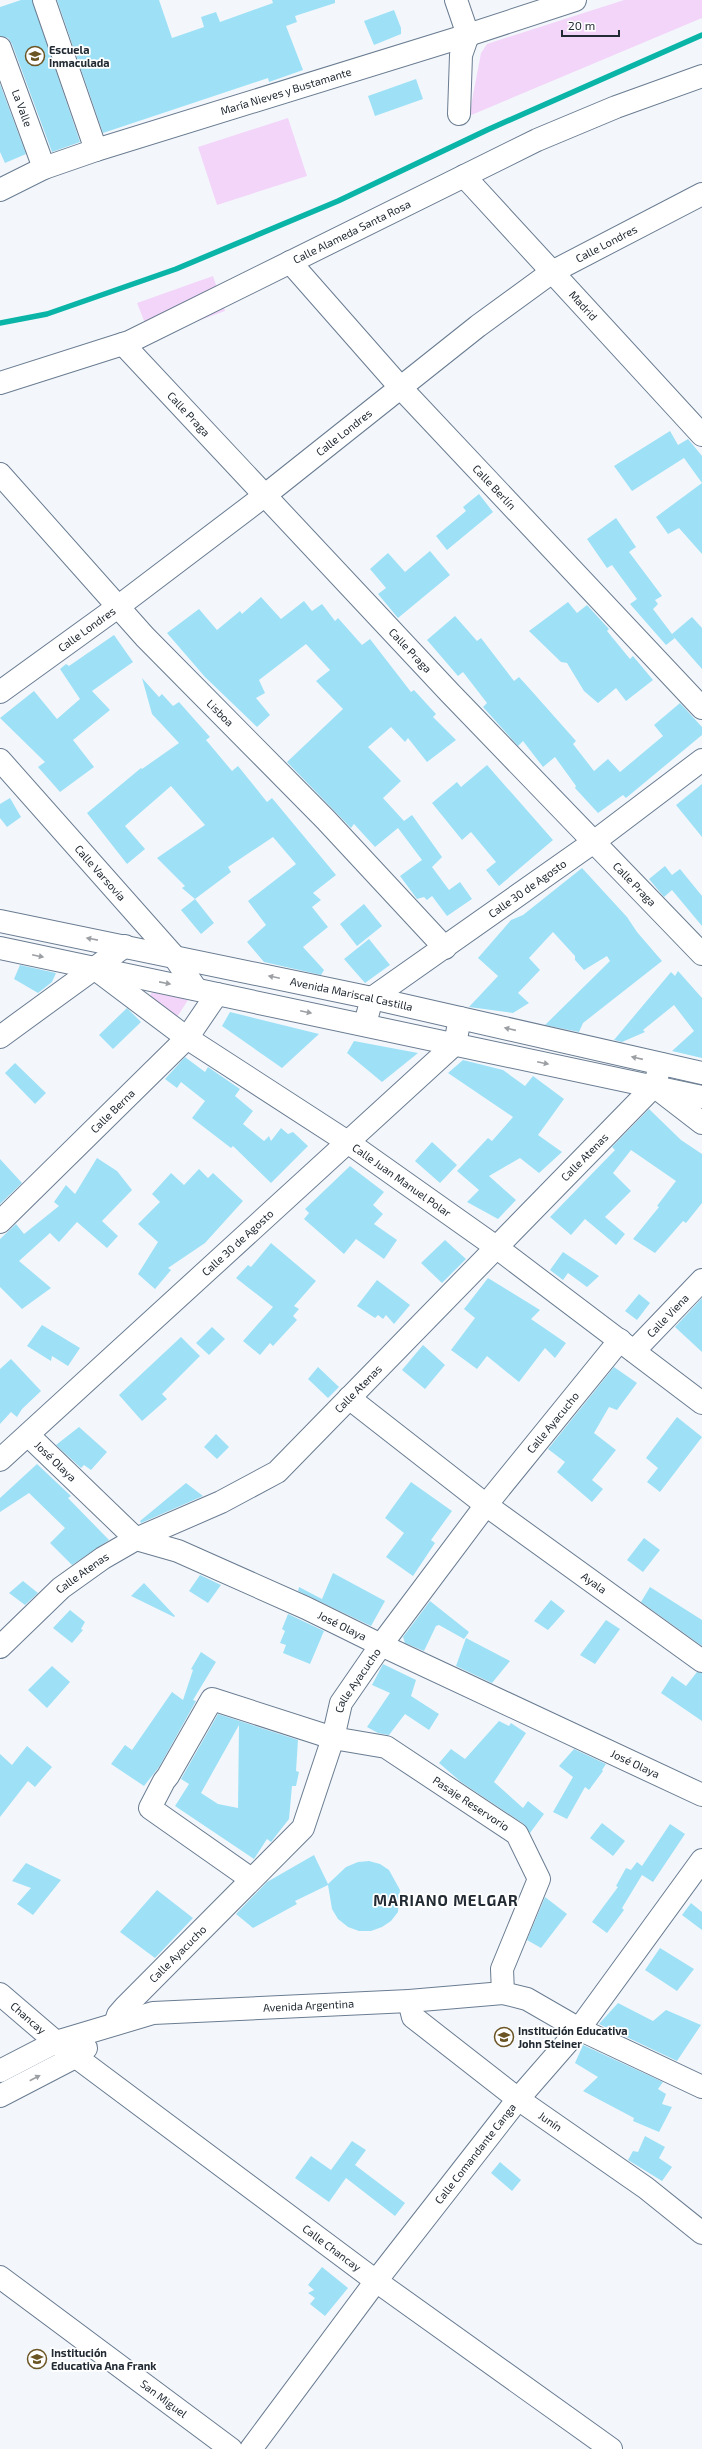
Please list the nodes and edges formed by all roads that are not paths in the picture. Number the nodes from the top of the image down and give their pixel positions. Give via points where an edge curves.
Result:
1 (44, 0) edge
2 (456, 0) edge
3 (575, 0) edge
4 (468, 35) junction
5 (0, 48) edge
6 (702, 76) edge
7 (459, 114) dead end
8 (96, 150) junction
9 (44, 168) junction
10 (464, 176) junction
11 (0, 190) edge
12 (702, 194) edge
13 (290, 262) junction
14 (552, 272) junction
15 (123, 344) junction
16 (0, 383) edge
17 (400, 387) junction
18 (702, 435) edge
19 (0, 474) edge
20 (264, 496) junction
21 (119, 606) junction
22 (0, 692) edge
23 (702, 708) edge
24 (0, 760) edge
25 (702, 760) edge
26 (595, 841) junction
27 (0, 921) edge
28 (125, 946) junction
29 (0, 948) edge
30 (445, 948) junction
31 (702, 954) edge
32 (173, 955) junction
33 (94, 968) junction
34 (196, 989) junction
35 (217, 994) junction
36 (372, 998) junction
37 (460, 1018) junction
38 (365, 1024) junction
39 (0, 1037) edge
40 (186, 1038) junction
41 (455, 1044) junction
42 (661, 1064) junction
43 (702, 1073) edge
44 (654, 1086) junction
45 (702, 1097) edge
46 (702, 1123) edge
47 (349, 1143) junction
48 (0, 1222) edge
49 (496, 1247) junction
50 (702, 1280) edge
51 (627, 1345) junction
52 (349, 1398) junction
53 (702, 1403) edge
54 (28, 1435) junction
55 (0, 1460) edge
56 (486, 1505) junction
57 (136, 1539) junction
58 (381, 1645) junction
59 (0, 1647) edge
60 (702, 1661) edge
61 (333, 1738) junction
62 (702, 1795) edge
63 (702, 1860) edge
64 (251, 1879) junction
65 (503, 1993) junction
66 (0, 1994) edge
67 (409, 2001) junction
68 (116, 2024) junction
69 (579, 2028) junction
70 (56, 2042) junction
71 (77, 2056) junction
72 (0, 2071) edge
73 (702, 2087) edge
74 (0, 2096) edge
75 (518, 2099) junction
76 (702, 2233) edge
77 (0, 2277) edge
78 (376, 2281) junction
79 (231, 2449) edge
80 (251, 2449) edge
81 (611, 2449) edge

1 - 8 street
2 - 4 street
3 - 4 street, María Nieves y Bustamante
4 - 7 street via 461,55
4 - 8 street, María Nieves y Bustamante
5 - 9 street, La Valle
6 - 10 street, Calle Alameda Santa Rosa via 616,107 537,140
8 - 9 street, María Nieves y Bustamante
9 - 11 street, María Nieves y Bustamante
10 - 13 street, Calle Alameda Santa Rosa
10 - 14 street, Madrid
12 - 14 street, Calle Londres
13 - 15 street, Calle Alameda Santa Rosa
13 - 17 street, Calle Berlín
14 - 17 street, Calle Londres
14 - 18 street, Madrid
15 - 16 street, Calle Alameda Santa Rosa
15 - 20 street, Calle Praga
17 - 20 street, Calle Londres
17 - 23 street, Calle Berlín
19 - 21 street, Lisboa
20 - 21 street, Calle Londres
20 - 26 street, Calle Praga via 450,693
21 - 22 street, Calle Londres
21 - 30 street, Lisboa via 145,637 326,820
24 - 32 street, Calle Varsovia
25 - 26 street, Calle 30 de Agosto
26 - 30 street, Calle 30 de Agosto
26 - 31 street, Calle Praga
28 -> 27 street, Avenida Mariscal Castilla
28 - 32 street, Avenida Mariscal Castilla
28 - 33 street
29 -> 33 street
30 - 36 street, Calle 30 de Agosto
32 - 34 street, Calle Varsovia
36 -> 32 street, Avenida Mariscal Castilla
33 -> 34 street
33 - 39 street
33 - 40 street, Calle Juan Manuel Polar
34 - 35 street
35 -> 38 street
35 - 40 street, Calle Berna
36 - 37 street, Avenida Mariscal Castilla
36 - 38 street
37 - 41 street
42 -> 37 street, Avenida Mariscal Castilla
38 - 41 street
40 - 47 street, Calle Juan Manuel Polar
40 - 48 street, Calle Berna
41 -> 44 street
41 - 47 street, Calle 30 de Agosto
42 - 43 street, Avenida Mariscal Castilla
42 - 44 street, Calle Atenas
44 - 45 street
44 - 46 street
44 - 49 street, Calle Atenas
47 - 49 street, Calle Juan Manuel Polar
47 - 54 street, Calle 30 de Agosto
49 - 51 street, Calle Juan Manuel Polar
49 - 52 street, Calle Atenas
50 - 51 street, Calle Viena
51 - 53 street, Calle Juan Manuel Polar
51 - 56 street, Calle Ayacucho
52 - 56 street, Ayala
52 - 57 street, Calle Atenas via 277,1472 221,1502
54 - 55 street, Calle 30 de Agosto
54 - 57 street, José Olaya
56 - 58 street, Calle Ayacucho
56 - 60 street, Ayala
57 - 58 street, José Olaya via 178,1551 306,1608
57 - 59 street, Calle Atenas via 103,1558 62,1588
58 - 61 street, Calle Ayacucho via 341,1703
58 - 62 street, José Olaya
61 - 64 street, Calle Ayacucho via 303,1828
61 - 64 street, Pasaje Reservorio via 212,1699 164,1780 150,1808
61 - 65 street, Pasaje Reservorio via 386,1747 517,1834 539,1878 502,1969
63 - 69 street, Calle Comandante Canga
64 - 68 street, Calle Ayacucho via 125,2007 118,2015
65 - 67 street, Avenida Argentina
65 - 69 street, Avenida Argentina via 527,1999
66 - 70 street, Chancay
67 - 68 street, Avenida Argentina via 152,2013
67 - 75 street, Junín via 413,2017
68 - 70 street, Avenida Argentina
68 - 71 street, Avenida Argentina
69 - 73 street, Avenida Argentina
69 - 75 street, Calle Comandante Canga
70 - 71 street, Calle Chancay
70 - 72 street, Avenida Argentina
74 -> 71 street, Avenida Argentina
71 - 78 street, Calle Chancay
75 - 76 street, Junín via 646,2188
75 - 78 street, Calle Comandante Canga
77 - 79 street, San Miguel
78 - 80 street, Calle Comandante Canga
78 - 81 street, Calle Chancay

